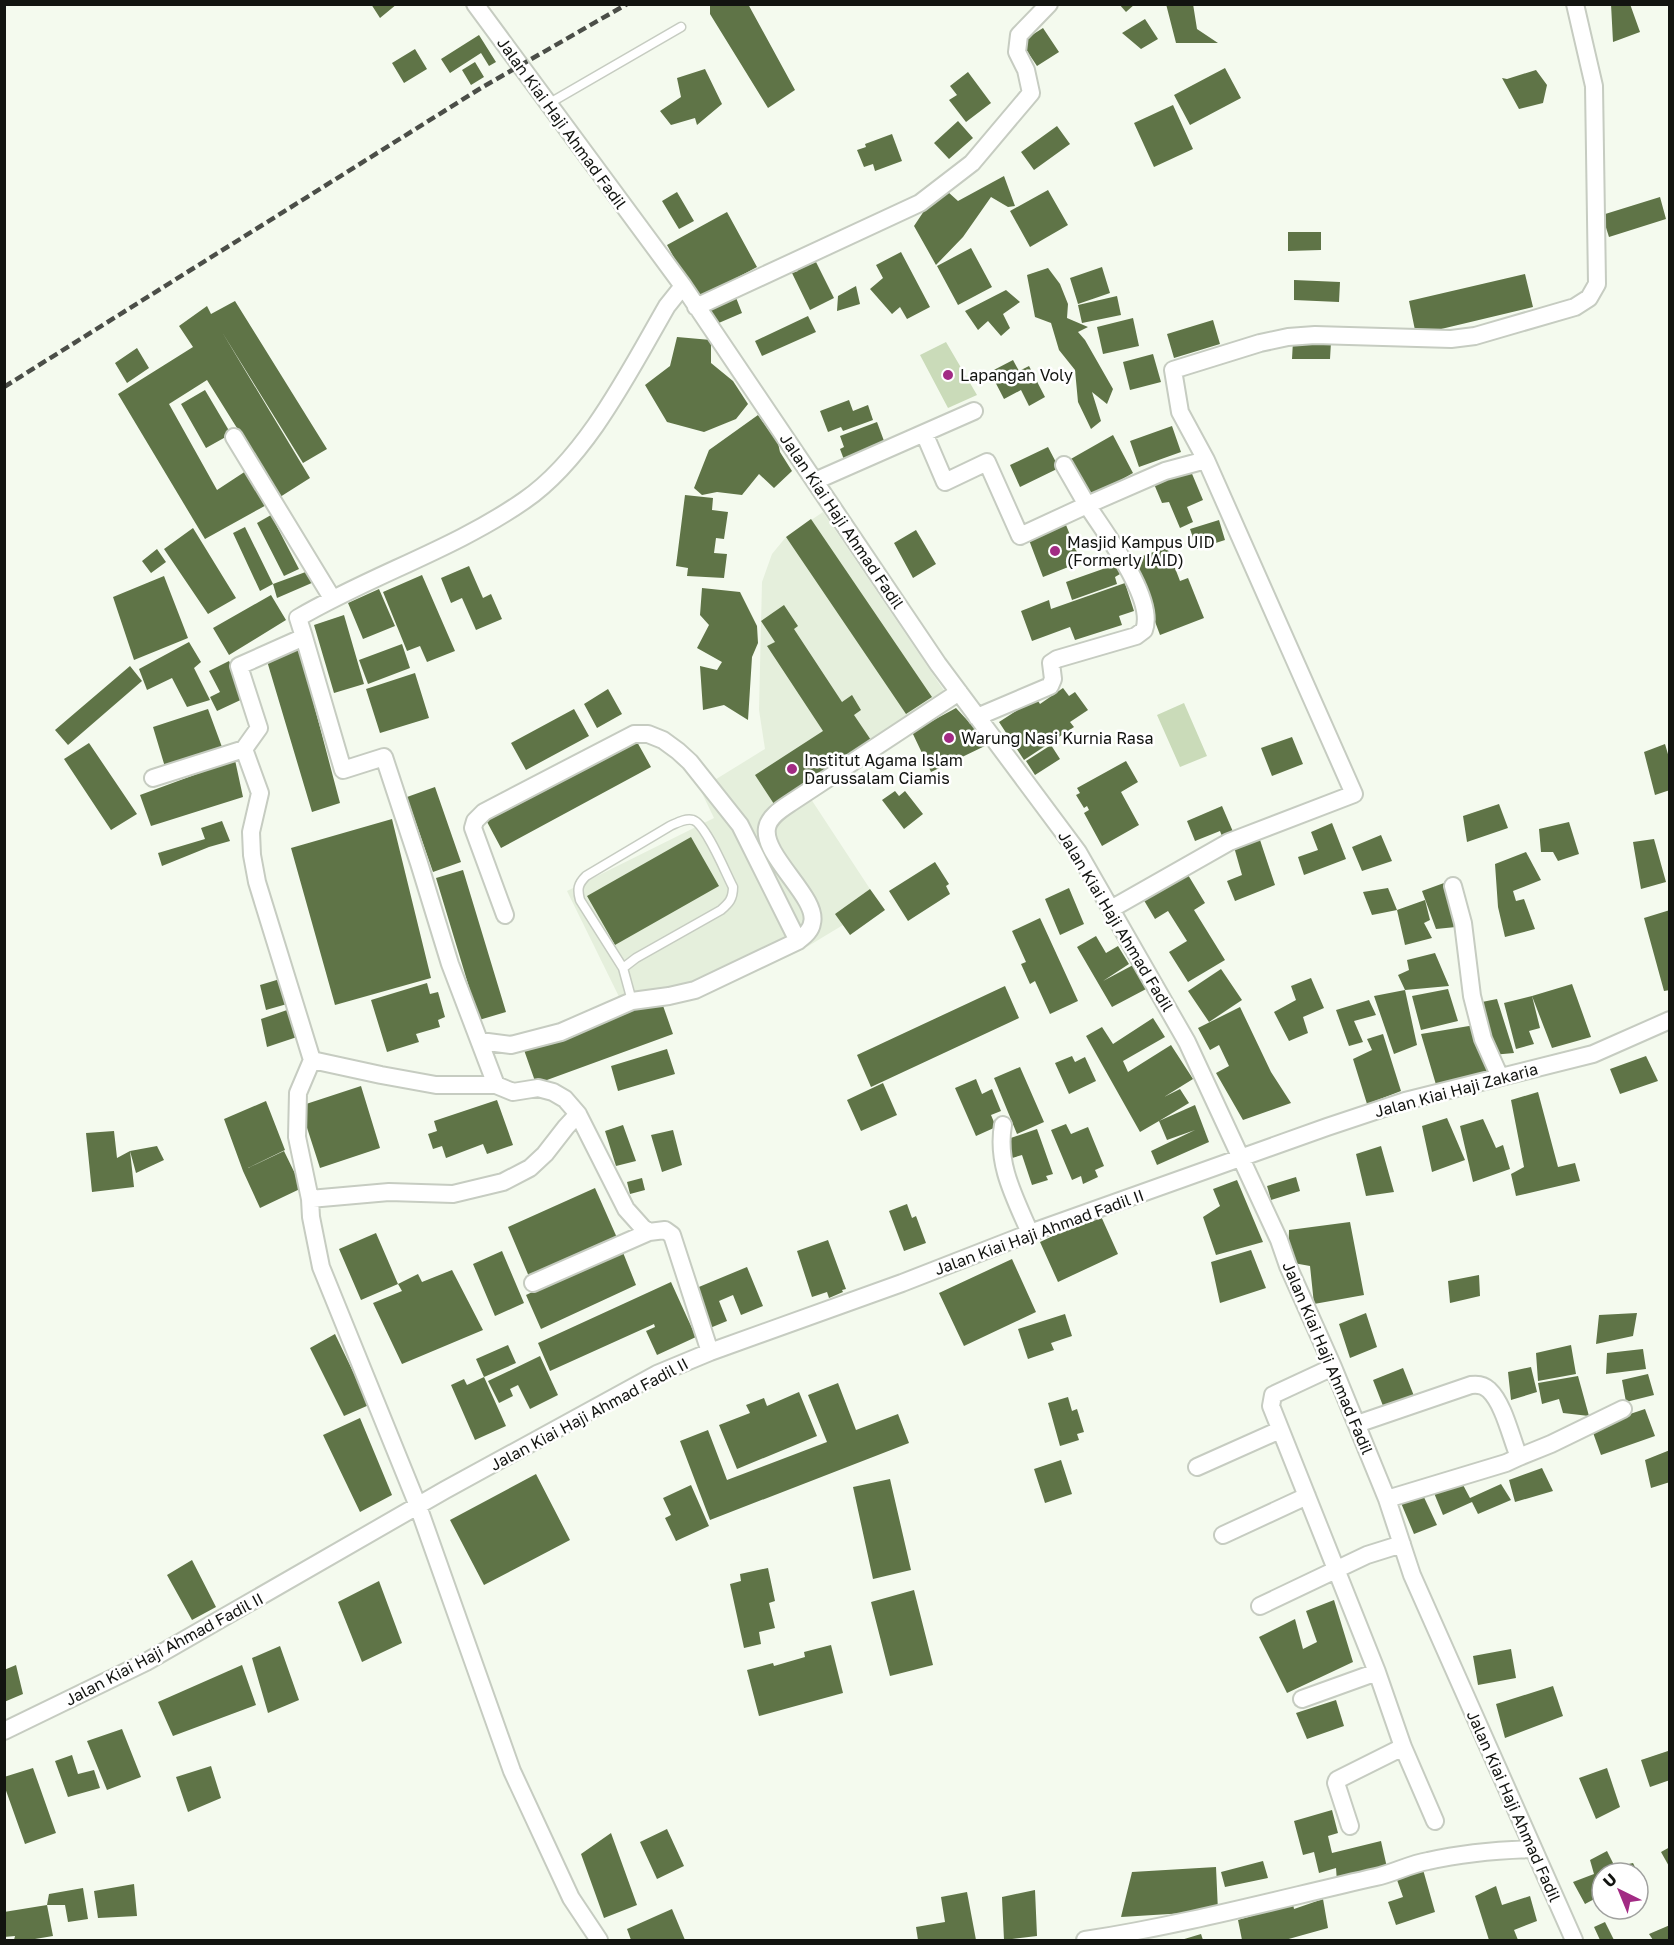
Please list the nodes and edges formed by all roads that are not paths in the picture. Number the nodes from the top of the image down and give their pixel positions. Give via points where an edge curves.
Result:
1 (475, 4) edge
2 (1049, 4) edge
3 (1575, 4) edge
4 (681, 27) dead end
5 (548, 104) junction
6 (683, 286) junction
7 (696, 307) junction
8 (974, 411) dead end
9 (924, 433) junction
10 (234, 437) dead end
11 (1206, 460) junction
12 (1064, 465) dead end
13 (815, 481) junction
14 (1087, 505) junction
15 (332, 598) junction
16 (304, 637) junction
17 (959, 692) junction
18 (977, 717) junction
19 (244, 749) junction
20 (153, 778) dead end
21 (1453, 886) dead end
22 (1111, 909) junction
23 (505, 915) dead end
24 (798, 941) junction
25 (623, 968) junction
26 (632, 1001) junction
27 (1670, 1020) edge
28 (480, 1041) junction
29 (312, 1060) junction
30 (1500, 1077) junction
31 (496, 1085) junction
32 (574, 1119) junction
33 (1003, 1125) dead end
34 (1241, 1158) junction
35 (310, 1199) junction
36 (649, 1232) junction
37 (1030, 1233) junction
38 (532, 1283) dead end
39 (710, 1352) junction
40 (1333, 1367) junction
41 (1623, 1409) dead end
42 (1357, 1424) junction
43 (1280, 1430) junction
44 (1519, 1457) junction
45 (1197, 1467) dead end
46 (1307, 1496) junction
47 (1387, 1499) junction
48 (418, 1506) junction
49 (1223, 1535) dead end
50 (1402, 1544) junction
51 (1337, 1569) junction
52 (1260, 1606) dead end
53 (1377, 1672) junction
54 (1302, 1699) dead end
55 (4, 1731) edge
56 (1403, 1747) junction
57 (1435, 1821) dead end
58 (1350, 1826) dead end
59 (1533, 1849) junction
60 (599, 1941) edge
61 (1085, 1941) edge
62 (1574, 1941) edge

1 - 5 street, Jalan Kiai Haji Ahmad Fadil
2 - 7 street via 1019,34 1017,52 1031,93 972,163 920,203
3 - 11 street via 1594,86 1597,284 1589,298 1575,307 1476,336 1288,337 1173,370 1180,412
4 - 5 lane
5 - 6 street, Jalan Kiai Haji Ahmad Fadil
6 - 7 street, Jalan Kiai Haji Ahmad Fadil
6 - 15 street via 587,439 550,479 486,524
7 - 13 street, Jalan Kiai Haji Ahmad Fadil
8 - 9 street
9 - 13 street
9 - 14 street via 945,482 987,462 1020,536
10 - 15 street
11 - 14 street via 1165,471
11 - 22 street via 1354,794 1229,842
12 - 14 street
13 - 17 street, Jalan Kiai Haji Ahmad Fadil
14 - 18 street via 1131,572 1147,616 1144,630 1136,636 1057,659 1051,663 1050,686
15 - 16 street via 298,618
16 - 19 street via 239,666 259,728
16 - 28 street via 343,770 384,758 450,964
17 - 18 street, Jalan Kiai Haji Ahmad Fadil
17 - 24 street via 771,819 768,843 813,916 812,925
18 - 22 street, Jalan Kiai Haji Ahmad Fadil via 1078,852
19 - 20 street
19 - 29 street via 260,793 251,832 257,882
21 - 30 street via 1463,923 1472,996 1483,1039
22 - 34 street, Jalan Kiai Haji Ahmad Fadil via 1187,1042
23 - 24 street via 473,828 475,821 484,812 634,734 648,734 663,740 690,762 740,825
24 - 26 street via 695,990
25 - 25 lane via 730,903 733,887 699,823 681,821 670,826 580,882 580,900
25 - 26 lane
26 - 28 street via 561,1032 510,1045
27 - 30 street, Jalan Kiai Haji Zakaria via 1593,1054
28 - 31 street
29 - 31 street via 426,1083
29 - 35 street via 298,1093 297,1137
30 - 34 street, Jalan Kiai Haji Zakaria via 1405,1101
31 - 32 street via 513,1092 538,1088 553,1092 565,1099
32 - 35 street via 530,1168 494,1185 453,1194 390,1192
32 - 36 street via 626,1209
33 - 37 street via 1003,1165
34 - 37 street, Jalan Kiai Haji Ahmad Fadil II
34 - 40 street, Jalan Kiai Haji Ahmad Fadil
35 - 48 street via 321,1267
36 - 38 street
36 - 39 street via 665,1230 672,1235
37 - 39 street, Jalan Kiai Haji Ahmad Fadil II
39 - 48 street, Jalan Kiai Haji Ahmad Fadil II via 657,1374
40 - 42 street, Jalan Kiai Haji Ahmad Fadil
40 - 43 street via 1273,1395 1271,1406
41 - 44 street
42 - 44 street via 1479,1384 1499,1404
42 - 47 street, Jalan Kiai Haji Ahmad Fadil
43 - 45 street
43 - 46 street
44 - 47 street
46 - 49 street
46 - 51 street
47 - 50 street, Jalan Kiai Haji Ahmad Fadil
48 - 55 street, Jalan Kiai Haji Ahmad Fadil II via 146,1662
48 - 60 street via 512,1772 571,1898
50 - 51 street
50 - 59 street, Jalan Kiai Haji Ahmad Fadil via 1412,1575
51 - 52 street
51 - 53 street
53 - 54 street
53 - 56 street
56 - 57 street
56 - 58 street via 1337,1780
59 - 61 street via 1485,1851 1426,1861 1392,1873 1186,1922
59 - 62 street, Jalan Kiai Haji Ahmad Fadil

